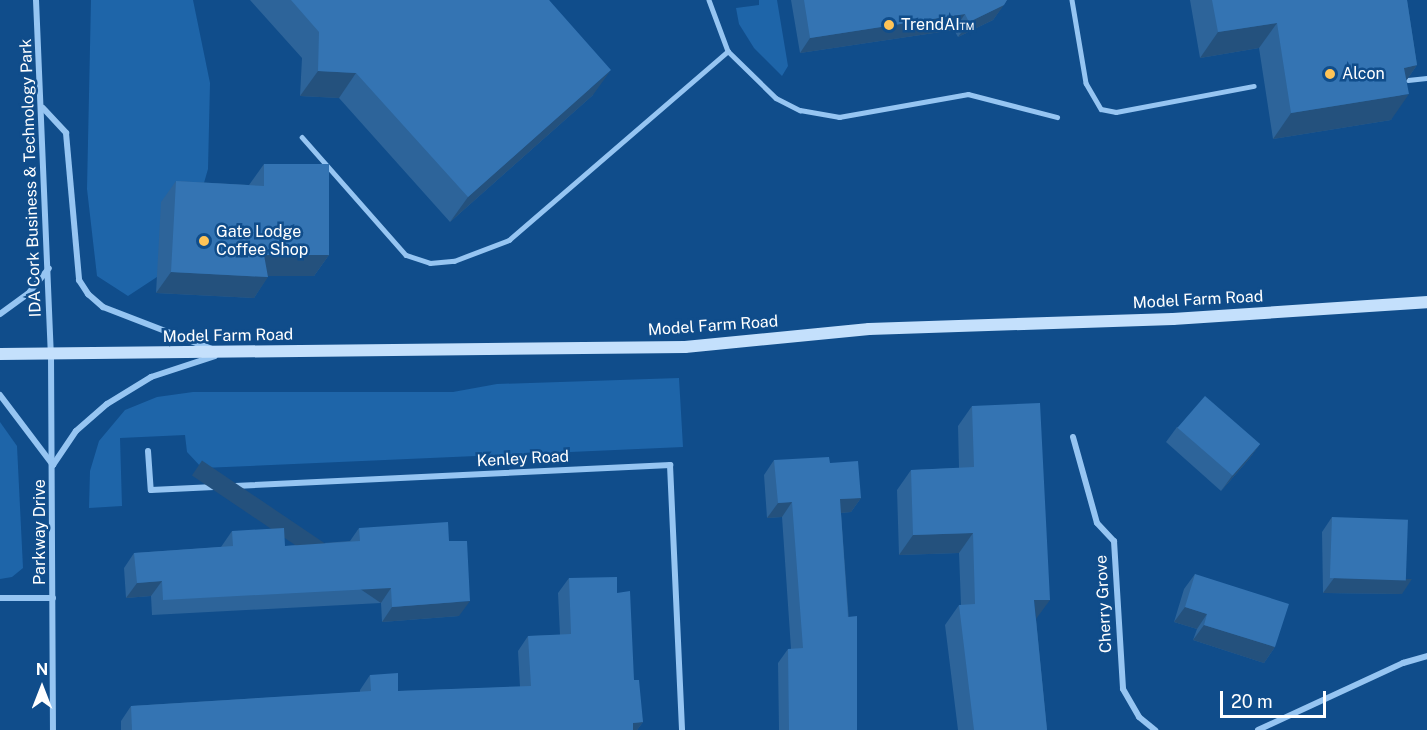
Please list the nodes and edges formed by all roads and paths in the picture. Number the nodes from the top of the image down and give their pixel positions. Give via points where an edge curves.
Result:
1 (36, 0) edge
2 (709, 0) edge
3 (1072, 0) edge
4 (728, 51) junction
5 (1427, 78) edge
6 (1408, 80) edge
7 (1254, 86) dead end
8 (43, 108) junction
9 (1057, 117) dead end
10 (302, 137) dead end
11 (49, 268) junction
12 (1427, 302) edge
13 (0, 314) edge
14 (224, 353) junction
15 (0, 354) edge
16 (51, 355) junction
17 (0, 395) edge
18 (1073, 437) dead end
19 (148, 451) dead end
20 (53, 465) junction
21 (0, 598) edge
22 (54, 598) junction
23 (1427, 656) edge
24 (53, 730) edge
25 (682, 730) edge
26 (1155, 730) edge
27 (1258, 730) edge

1 - 8 street, IDA Cork Business & Technology Park
2 - 4 lane
3 - 7 lane via 1086,83 1101,109 1116,112
4 - 9 lane via 776,98 820,116 839,117 968,94
4 - 10 lane via 509,240 454,261 430,262 406,255
5 - 6 lane
8 - 11 street, IDA Cork Business & Technology Park
8 - 14 street via 66,133 79,280 88,294 103,307
11 - 13 street via 28,294
11 - 16 street, IDA Cork Business & Technology Park
12 - 14 main road, Model Farm Road via 1173,319 869,329 685,347
14 - 16 main road, Model Farm Road
14 - 20 street, Parkway Drive via 151,377 107,404 76,431
15 - 16 main road, Model Farm Road
16 - 20 street, Parkway Drive
17 - 20 street
18 - 26 street, Cherry Grove via 1097,523 1114,541 1123,689 1139,717
19 - 25 street, Kenley Road via 151,490 670,465
20 - 22 street, Parkway Drive
21 - 22 street, Parkway Drive
22 - 24 street, Parkway Drive
23 - 27 street via 1403,663

